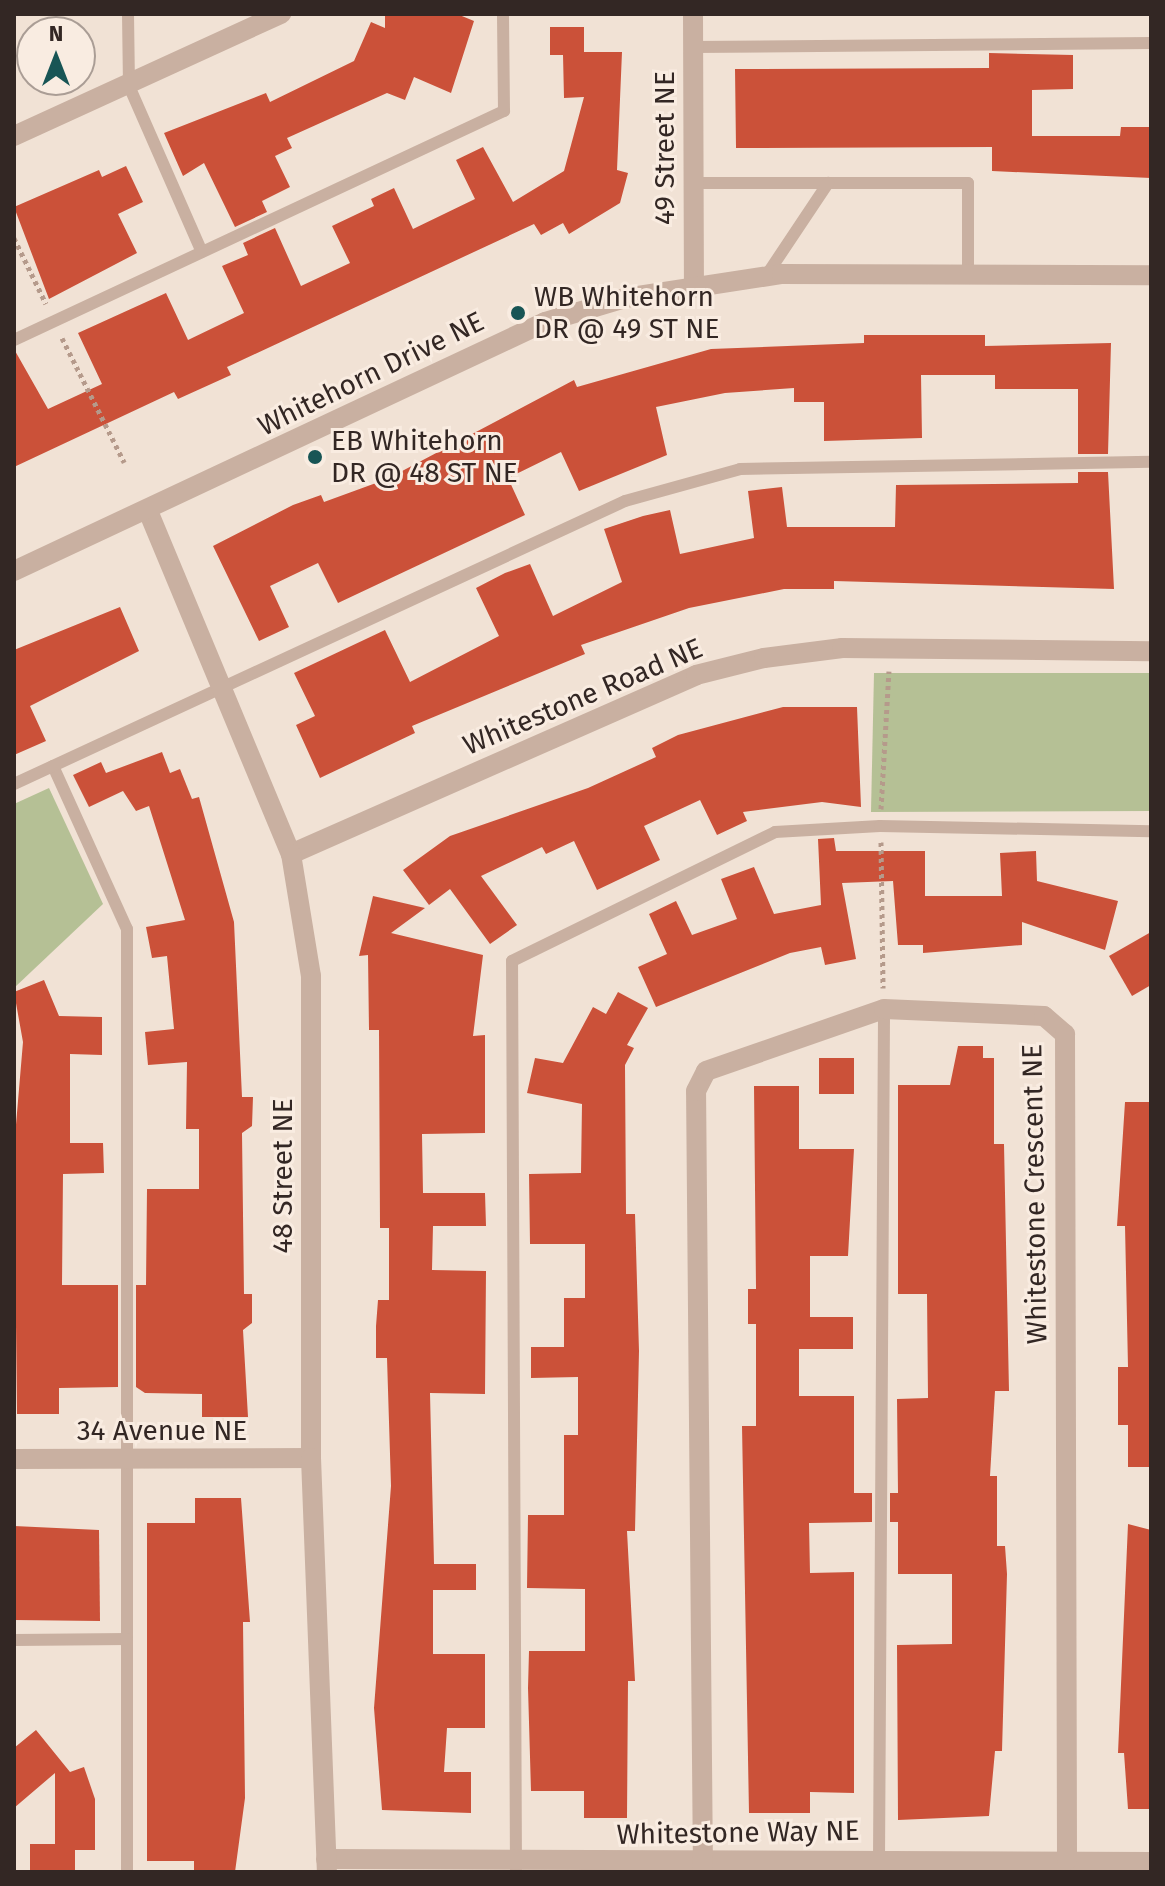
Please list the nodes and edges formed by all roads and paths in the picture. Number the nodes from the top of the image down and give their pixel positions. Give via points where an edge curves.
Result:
1 (128, 14) edge
2 (281, 14) edge
3 (503, 14) edge
4 (693, 14) edge
5 (1151, 43) edge
6 (693, 47) junction
7 (129, 86) junction
8 (14, 136) edge
9 (694, 183) junction
10 (828, 183) junction
11 (14, 238) edge
12 (202, 252) junction
13 (968, 275) junction
14 (1151, 275) edge
15 (766, 276) junction
16 (694, 282) junction
17 (54, 320) junction
18 (14, 340) edge
19 (124, 462) dead end
20 (1151, 462) edge
21 (148, 511) junction
22 (14, 571) edge
23 (890, 649) junction
24 (1151, 651) edge
25 (226, 688) junction
26 (53, 766) junction
27 (14, 784) edge
28 (880, 826) junction
29 (1151, 831) edge
30 (291, 854) junction
31 (884, 1009) junction
32 (311, 1458) junction
33 (14, 1459) edge
34 (122, 1459) junction
35 (127, 1639) junction
36 (14, 1640) edge
37 (879, 1859) junction
38 (1067, 1860) junction
39 (1151, 1862) edge
40 (326, 1866) edge
41 (703, 1866) edge
42 (516, 1868) edge
43 (127, 1872) edge

1 - 7 lane
2 - 7 street
3 - 12 lane via 504,111
4 - 6 street, 49 Street NE
5 - 6 lane
6 - 9 street, 49 Street NE
7 - 8 street
7 - 12 lane
9 - 10 lane
9 - 16 street, 49 Street NE
10 - 13 lane via 968,183
10 - 15 lane
11 - 17 path
12 - 17 lane
13 - 14 street, Whitehorn Drive NE
13 - 15 street, Whitehorn Drive NE
15 - 16 street, Whitehorn Drive NE
16 - 21 street, Whitehorn Drive NE via 545,322
17 - 18 lane
17 - 19 path
20 - 25 lane via 740,469 625,501
21 - 22 street, Whitehorn Drive NE
21 - 25 street, 48 Street NE
23 - 24 street, Whitestone Road NE
23 - 28 path
23 - 30 street, Whitestone Road NE via 764,658 696,675
25 - 26 lane
25 - 30 street, 48 Street NE
26 - 27 lane
26 - 34 lane via 127,929
28 - 29 lane
28 - 31 path
28 - 42 lane via 775,832 512,961
30 - 32 street, 48 Street NE via 311,976
31 - 37 lane
31 - 38 street, Whitestone Crescent NE via 1044,1016 1065,1034
31 - 41 street, Whitestone Crescent NE via 706,1071 696,1091
32 - 34 street, 34 Avenue NE
32 - 40 street, 48 Street NE
33 - 34 street, 34 Avenue NE
34 - 35 lane
35 - 36 lane
35 - 43 lane
37 - 38 street, Whitestone Way NE
37 - 41 street, Whitestone Way NE
38 - 39 street, Whitestone Way NE
40 - 42 street, Whitestone Way NE
41 - 42 street, Whitestone Way NE

